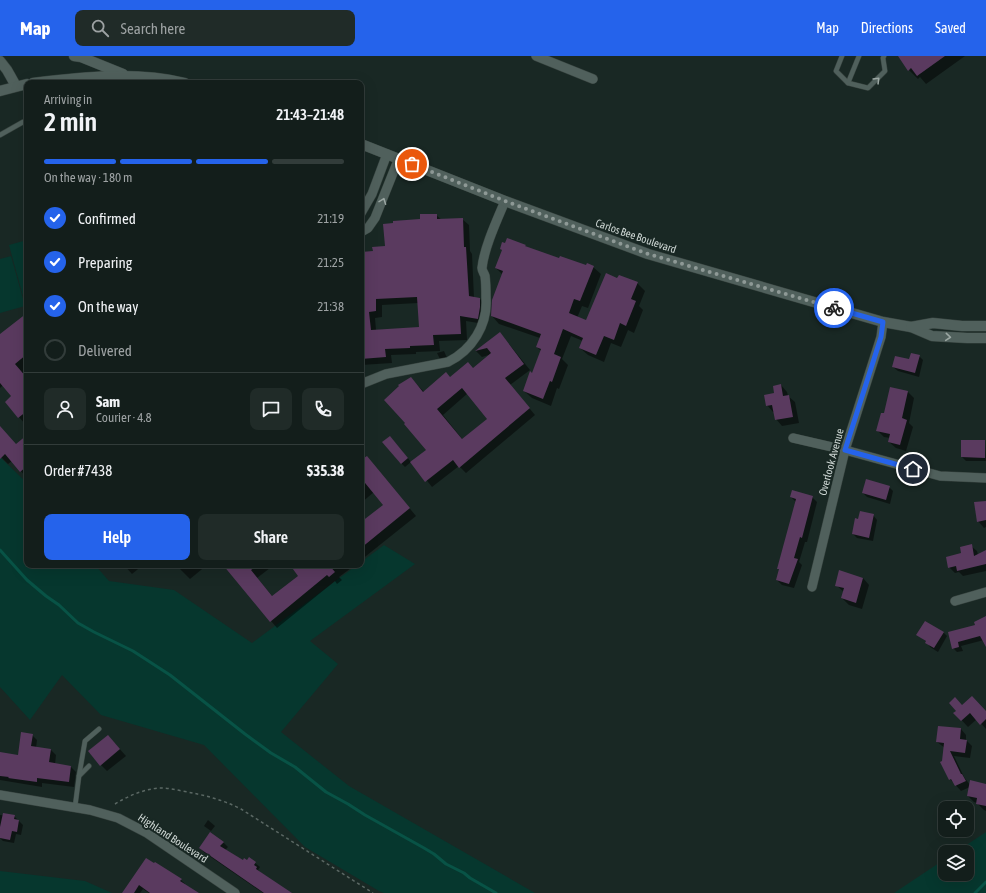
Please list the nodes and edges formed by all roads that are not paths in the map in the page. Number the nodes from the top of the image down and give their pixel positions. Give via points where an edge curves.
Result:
1 (74, 56) edge
2 (536, 56) edge
3 (842, 56) edge
4 (860, 56) edge
5 (884, 56) edge
6 (0, 61) edge
7 (127, 76) junction
8 (593, 79) dead end
9 (54, 80) edge
10 (166, 80) edge
11 (848, 83) junction
12 (24, 85) edge
13 (16, 86) junction
14 (0, 91) edge
15 (24, 122) dead end
16 (0, 134) edge
17 (364, 145) edge
18 (387, 154) junction
19 (399, 158) junction
20 (505, 201) junction
21 (364, 208) edge
22 (364, 230) edge
23 (883, 322) junction
24 (986, 326) edge
25 (911, 327) junction
26 (986, 338) edge
27 (364, 383) edge
28 (793, 438) dead end
29 (845, 450) junction
30 (986, 478) edge
31 (812, 587) dead end
32 (986, 592) edge
33 (955, 601) dead end
34 (99, 729) dead end
35 (89, 766) dead end
36 (79, 776) junction
37 (0, 795) edge
38 (75, 807) junction
39 (235, 893) edge

1 - 7 main road
2 - 8 street
3 - 11 lane via 836,72
4 - 11 lane
11 -> 5 lane via 868,88 885,71
6 - 13 main road
7 - 9 main road
7 - 10 main road
12 - 13 main road
13 - 14 main road
15 - 16 lane
17 - 18 main road, Carlos Bee Boulevard
18 - 19 main road, Carlos Bee Boulevard
18 - 21 street
19 - 20 main road, Carlos Bee Boulevard
22 -> 19 street via 375,218
20 - 23 main road, Carlos Bee Boulevard via 648,254
20 - 27 street via 482,269 485,275 486,316 478,335 468,349 448,362 386,374
23 - 25 main road, Carlos Bee Boulevard
23 - 29 street, Overlook Avenue via 881,337
24 - 25 main road, Carlos Bee Boulevard via 933,323
25 -> 26 main road, Carlos Bee Boulevard via 932,336
28 - 29 street
29 - 30 street via 940,476
29 - 31 street, Overlook Avenue
32 - 33 street
34 - 36 lane via 85,741
35 - 36 lane
36 - 38 lane
37 - 38 street, Highland Boulevard
38 - 39 street, Highland Boulevard via 118,818 136,827

